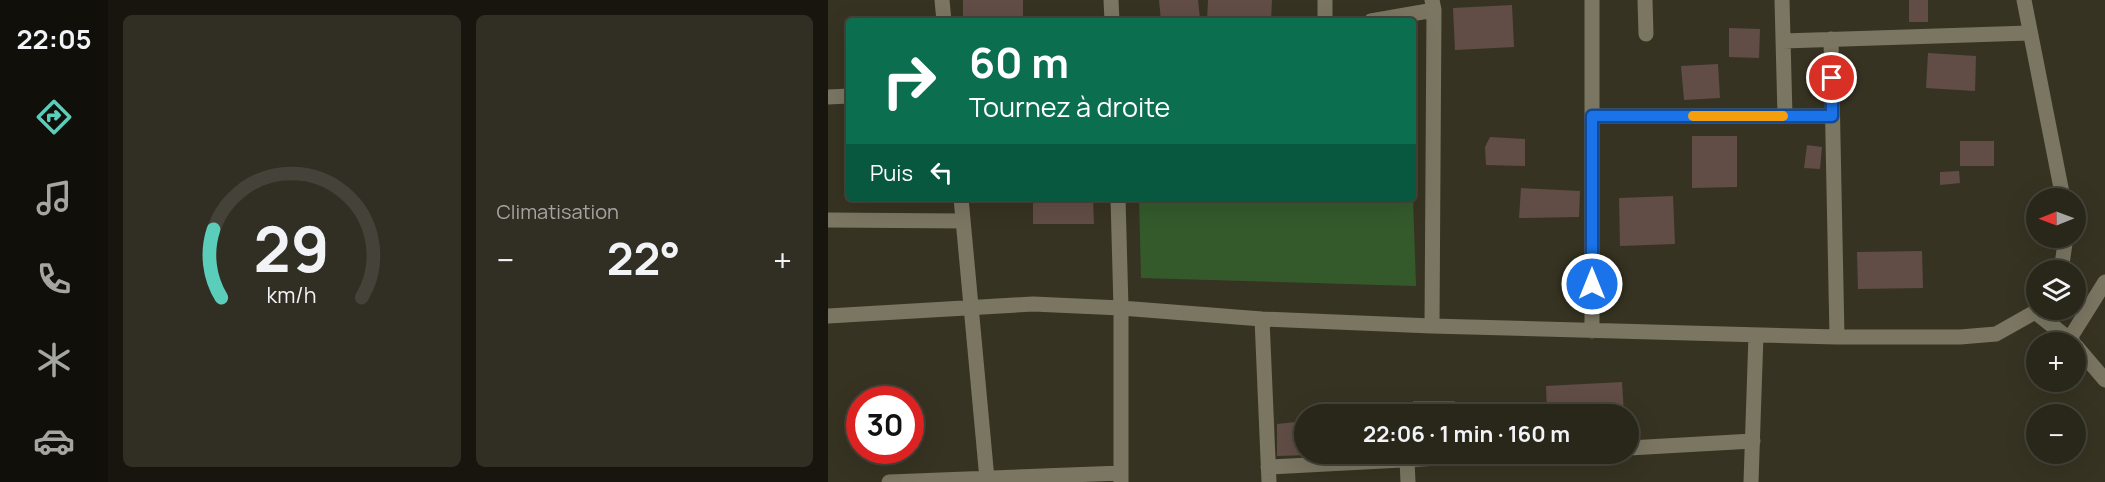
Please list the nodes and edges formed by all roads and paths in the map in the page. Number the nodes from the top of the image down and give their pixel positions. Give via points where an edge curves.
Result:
1 (942, 0) edge
2 (1111, 0) edge
3 (1325, 0) edge
4 (1592, 0) edge
5 (1645, 0) edge
6 (1782, 0) edge
7 (2024, 0) edge
8 (1433, 5) edge
9 (944, 18) edge
10 (1112, 18) edge
11 (1325, 18) edge
12 (1383, 18) edge
13 (2029, 33) junction
14 (1646, 34) dead end
15 (1831, 39) junction
16 (1783, 40) junction
17 (846, 96) edge
18 (828, 97) edge
19 (1592, 116) junction
20 (1785, 116) junction
21 (1832, 116) junction
22 (2061, 188) edge
23 (961, 201) edge
24 (1118, 201) edge
25 (828, 220) edge
26 (963, 221) junction
27 (2105, 282) edge
28 (971, 307) junction
29 (1121, 308) junction
30 (828, 316) edge
31 (2026, 316) edge
32 (1262, 319) junction
33 (2048, 320) edge
34 (1432, 326) junction
35 (1592, 331) junction
36 (2061, 332) edge
37 (2078, 332) edge
38 (1756, 335) junction
39 (1837, 337) junction
40 (2086, 357) edge
41 (2105, 380) edge
42 (1753, 441) junction
43 (1639, 447) edge
44 (1368, 464) edge
45 (1407, 464) edge
46 (1269, 474) edge
47 (987, 478) junction
48 (1121, 478) edge
49 (889, 482) edge
50 (1408, 482) edge
51 (1751, 482) edge

1 - 9 street
2 - 10 street
3 - 11 street
4 - 19 street
5 - 14 street
6 - 16 street
7 - 13 street
8 - 12 street
8 - 34 street
13 - 15 street
13 - 22 street
15 - 16 street
15 - 21 street
16 - 20 street
17 - 18 street
19 - 20 street
19 - 35 street
20 - 21 street
21 - 39 street
23 - 26 street
24 - 29 street
25 - 26 street
26 - 28 street
27 - 37 street
28 - 29 street via 1033,304
28 - 30 street
28 - 47 street
29 - 32 street
29 - 48 street
31 - 39 street via 1996,334
32 - 34 street
32 - 46 street
33 - 36 street
34 - 35 street
35 - 38 street
38 - 39 street
38 - 42 street
40 - 41 street
42 - 43 street
42 - 51 street
44 - 46 street
45 - 50 street
47 - 48 street
47 - 49 street

